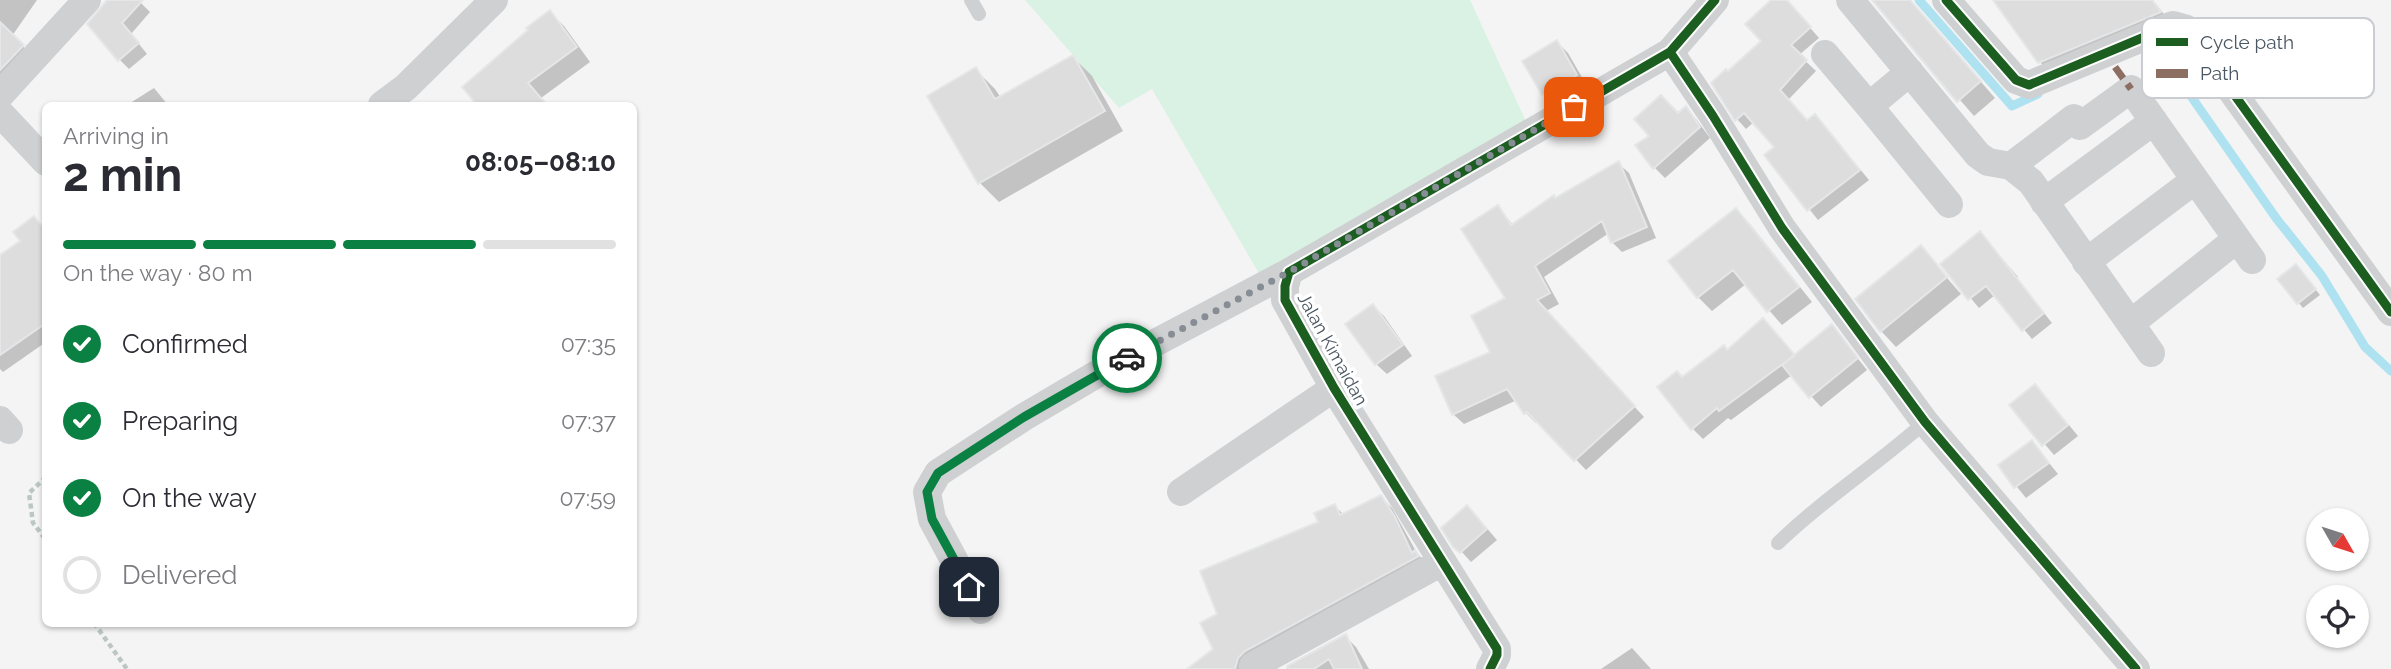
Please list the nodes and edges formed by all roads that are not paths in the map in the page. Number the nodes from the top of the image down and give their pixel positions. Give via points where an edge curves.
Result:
1 (87, 0) edge
2 (494, 0) edge
3 (971, 0) edge
4 (1715, 0) edge
5 (1850, 0) edge
6 (1946, 0) edge
7 (979, 14) dead end
8 (2142, 38) edge
9 (1670, 52) junction
10 (1825, 54) dead end
11 (1910, 72) junction
12 (0, 95) edge
13 (2237, 98) edge
14 (386, 102) edge
15 (1869, 106) junction
16 (0, 113) edge
17 (2154, 121) junction
18 (42, 158) edge
19 (2011, 166) junction
20 (2195, 180) junction
21 (2044, 202) junction
22 (1949, 204) dead end
23 (2086, 262) junction
24 (1289, 272) junction
25 (2391, 312) edge
26 (2131, 323) junction
27 (2151, 353) dead end
28 (1335, 388) junction
29 (1925, 422) junction
30 (1181, 492) dead end
31 (1778, 543) dead end
32 (1442, 562) junction
33 (981, 610) dead end
34 (1253, 666) dead end
35 (1490, 669) edge
36 (2136, 669) edge

1 - 12 street
2 - 14 street
3 - 7 lane
4 - 9 street, Jalan Kimaidan
5 - 11 street
6 - 8 street via 2016,80 2029,85
9 - 24 street, Jalan Kimaidan
9 - 29 street via 1782,228
10 - 15 street
11 - 15 street
11 - 19 street via 1978,155
13 - 25 street
15 - 22 street
16 - 18 street
17 - 19 street via 2123,78 2080,126 2074,118
17 - 20 street
17 - 21 street
19 - 21 street via 2031,182
20 - 23 street
20 - 26 street via 2244,249
21 - 23 street
23 - 26 street
24 - 28 street, Jalan Kimaidan via 1285,300
24 - 33 street via 1102,372 938,473 927,492 932,519
26 - 27 street
28 - 30 street
28 - 32 street, Jalan Kimaidan
29 - 31 lane
29 - 36 street
32 - 34 street
32 - 35 street, Jalan Kimaidan via 1497,649

